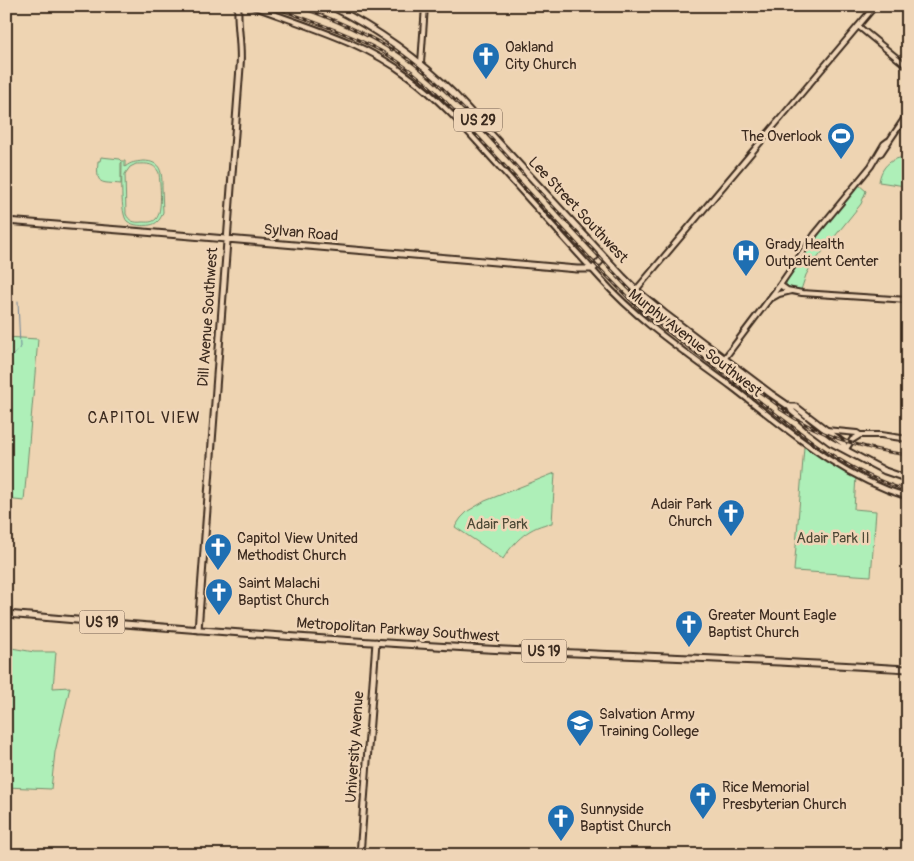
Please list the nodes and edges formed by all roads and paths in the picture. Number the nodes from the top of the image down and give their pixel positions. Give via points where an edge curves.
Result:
1 (238, 6) edge
2 (252, 6) edge
3 (332, 6) edge
4 (425, 6) edge
5 (875, 6) edge
6 (858, 26) junction
7 (421, 63) junction
8 (906, 66) edge
9 (908, 113) edge
10 (6, 221) edge
11 (30, 223) junction
12 (36, 230) dead end
13 (227, 239) junction
14 (604, 257) junction
15 (593, 269) junction
16 (780, 285) junction
17 (636, 290) junction
18 (792, 291) junction
19 (770, 300) junction
20 (908, 300) edge
21 (724, 359) junction
22 (790, 407) junction
23 (826, 430) junction
24 (860, 435) junction
25 (908, 438) edge
26 (846, 449) junction
27 (908, 479) edge
28 (908, 497) edge
29 (6, 614) edge
30 (198, 630) junction
31 (376, 642) junction
32 (908, 670) edge
33 (360, 855) edge

1 - 13 main road, Dill Avenue Southwest via 241,58
2 - 15 street, Murphy Avenue Southwest via 358,46 407,75 473,138
3 - 7 main road, Lee Street Southwest / US 29 via 375,30
4 - 7 street
5 - 6 street
6 - 8 street
6 - 17 street
7 - 14 main road, Lee Street Southwest / US 29 via 455,95
9 - 16 street
10 - 11 main road, Sylvan Road
11 - 12 main road
11 - 13 main road, Sylvan Road
13 - 15 main road, Sylvan Road
13 - 30 main road, Dill Avenue Southwest
14 - 15 main road
14 - 17 main road, Lee Street Southwest / US 29
15 - 28 street, Murphy Avenue Southwest via 626,306 807,445 856,476
16 - 18 street
16 - 19 street
17 - 21 main road, Lee Street Southwest / US 29
18 - 19 street
18 - 20 street
19 - 21 street
21 - 22 main road, Lee Street Southwest / US 29
22 - 23 main road, US 29
22 - 26 main road, Lee Street Southwest / US 29 via 810,427
23 - 24 street
23 - 26 main road, US 29
24 - 25 street
24 - 26 street
26 - 27 main road, US 29 via 871,464
29 - 30 main road, Metropolitan Parkway Southwest / US 19
30 - 31 main road, Metropolitan Parkway Southwest / US 19
31 - 32 main road, Metropolitan Parkway Southwest / US 19
31 - 33 main road, University Avenue

